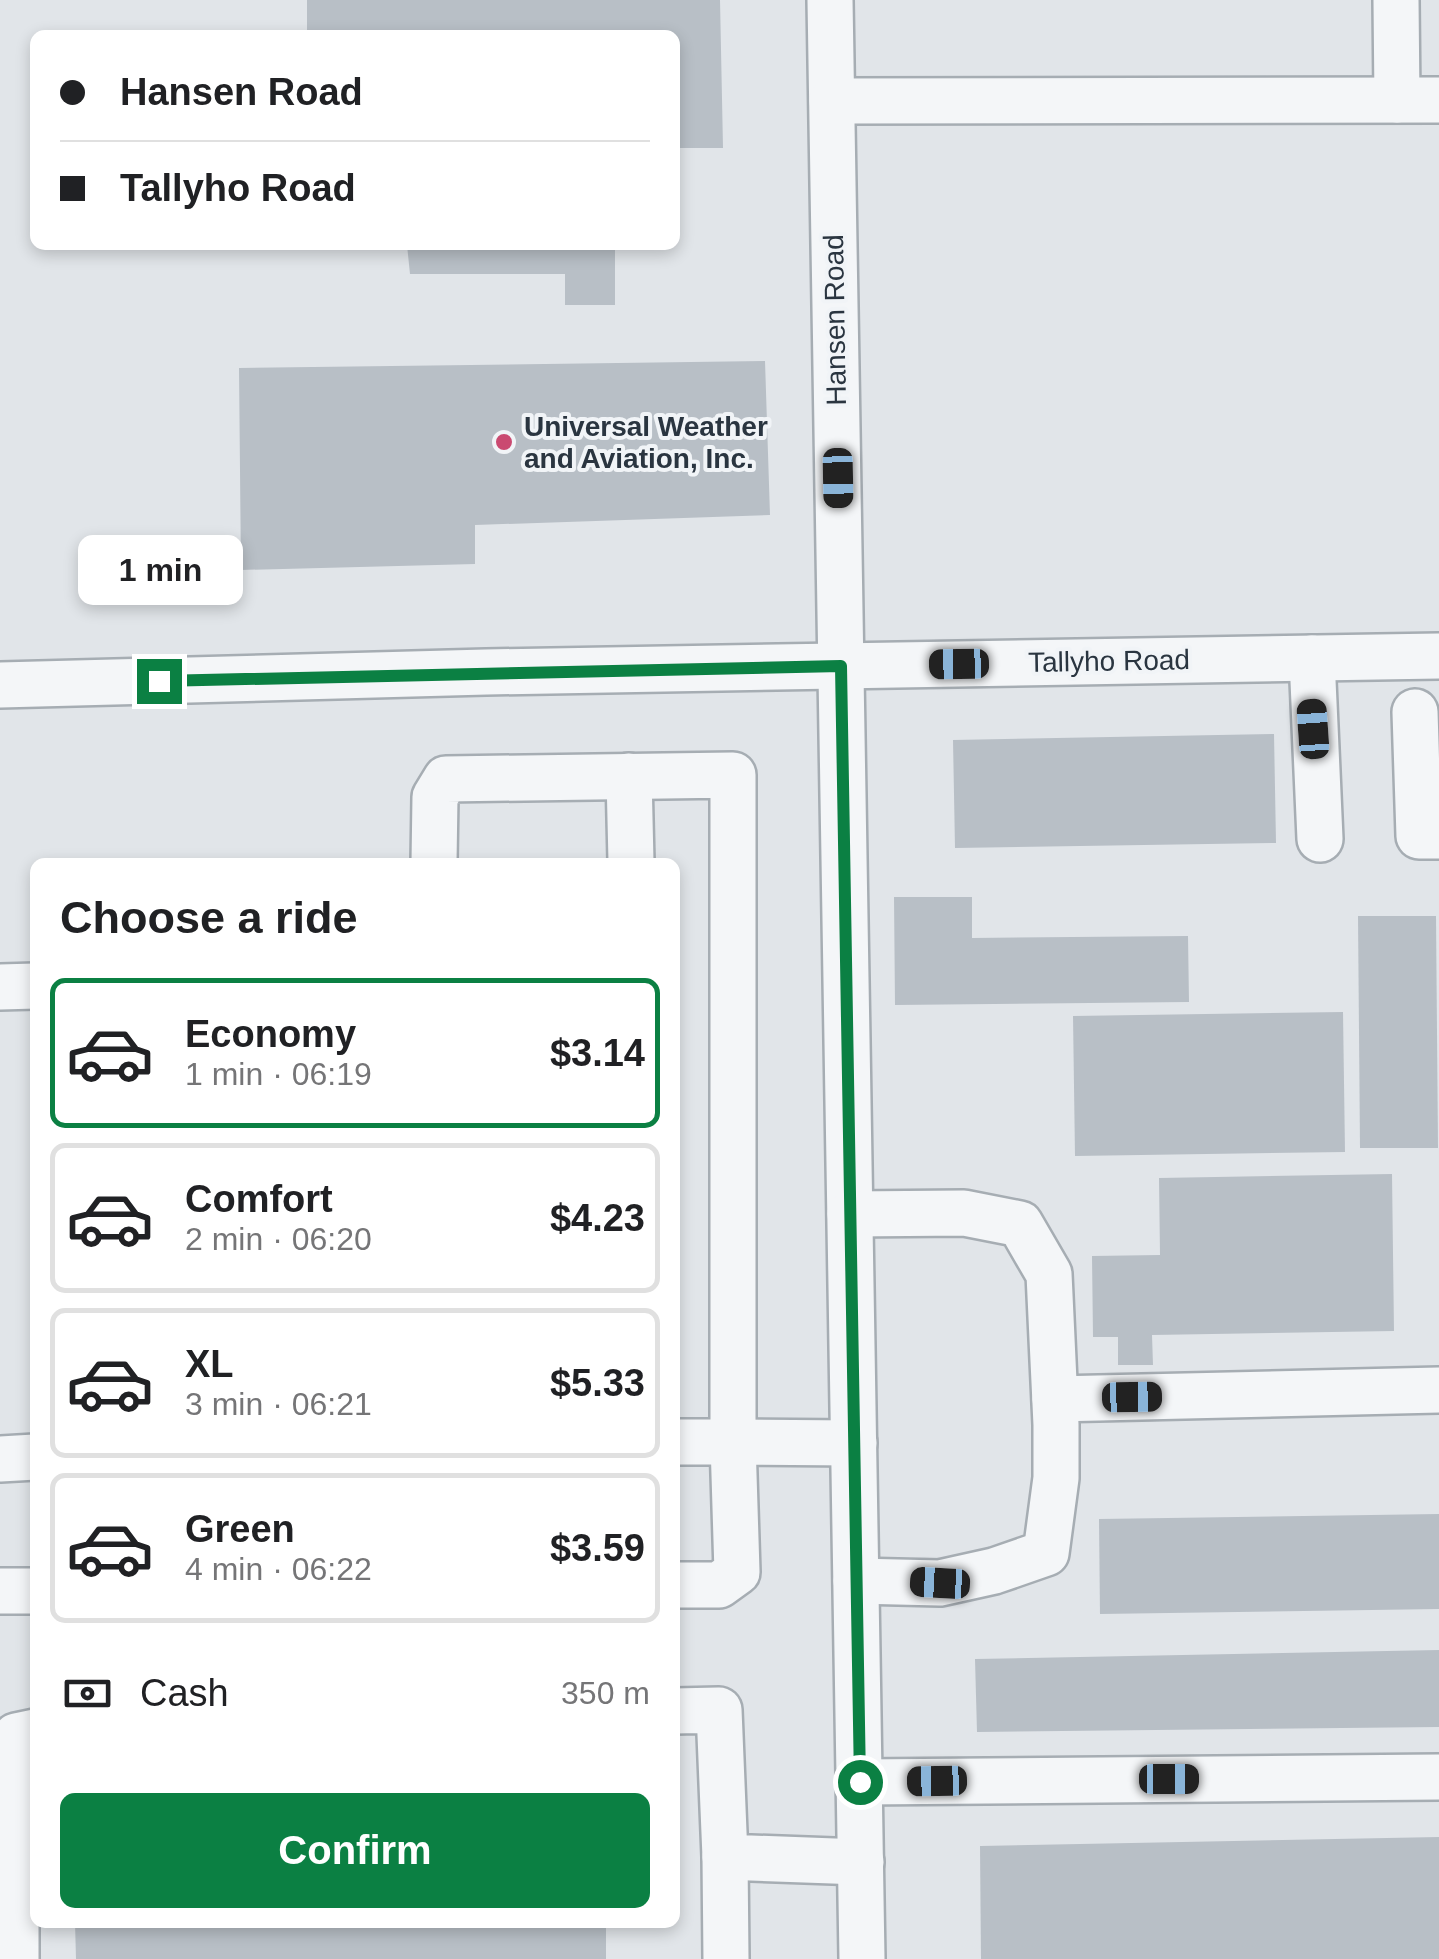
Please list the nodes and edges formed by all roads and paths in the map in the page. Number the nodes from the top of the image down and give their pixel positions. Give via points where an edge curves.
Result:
1 (830, 0) edge
2 (1396, 0) edge
3 (1418, 100) edge
4 (832, 102) junction
5 (1439, 656) edge
6 (1312, 658) junction
7 (841, 666) junction
8 (0, 686) edge
9 (1415, 712) dead end
10 (629, 776) junction
11 (1439, 836) edge
12 (1320, 839) dead end
13 (434, 858) edge
14 (631, 858) edge
15 (30, 986) edge
16 (0, 987) edge
17 (850, 1214) junction
18 (1439, 1390) edge
19 (1055, 1399) junction
20 (680, 1442) edge
21 (732, 1442) junction
22 (854, 1444) junction
23 (30, 1457) edge
24 (0, 1459) edge
25 (856, 1580) junction
26 (680, 1585) edge
27 (0, 1591) edge
28 (30, 1591) edge
29 (680, 1711) edge
30 (30, 1733) edge
31 (1439, 1777) edge
32 (860, 1782) junction
33 (725, 1857) junction
34 (861, 1862) junction
35 (16, 1959) edge
36 (726, 1959) edge
37 (862, 1959) edge

1 - 4 street, Hansen Road
2 - 3 street
3 - 4 street
4 - 7 street, Hansen Road
5 - 6 street, Tallyho Road
6 - 7 street, Tallyho Road
6 - 12 street
7 - 8 street, Tallyho Road
7 - 17 street, Hansen Road
9 - 11 street via 1419,836
10 - 13 street via 446,778 435,797
10 - 14 street
10 - 21 street via 733,775
15 - 16 street
17 - 19 street via 964,1213 1020,1224 1049,1274
17 - 22 street, Hansen Road
18 - 19 street
19 - 25 street via 1056,1478 1046,1553 940,1583
20 - 21 street
21 - 22 street
21 - 26 street via 738,1572 719,1585
22 - 25 street, Hansen Road
23 - 24 street
25 - 32 street, Hansen Road
27 - 28 street
29 - 33 street via 719,1710
30 - 35 street via 16,1736
31 - 32 street
32 - 34 street, Hansen Road
33 - 34 street
33 - 36 street
34 - 37 street, Hansen Road

